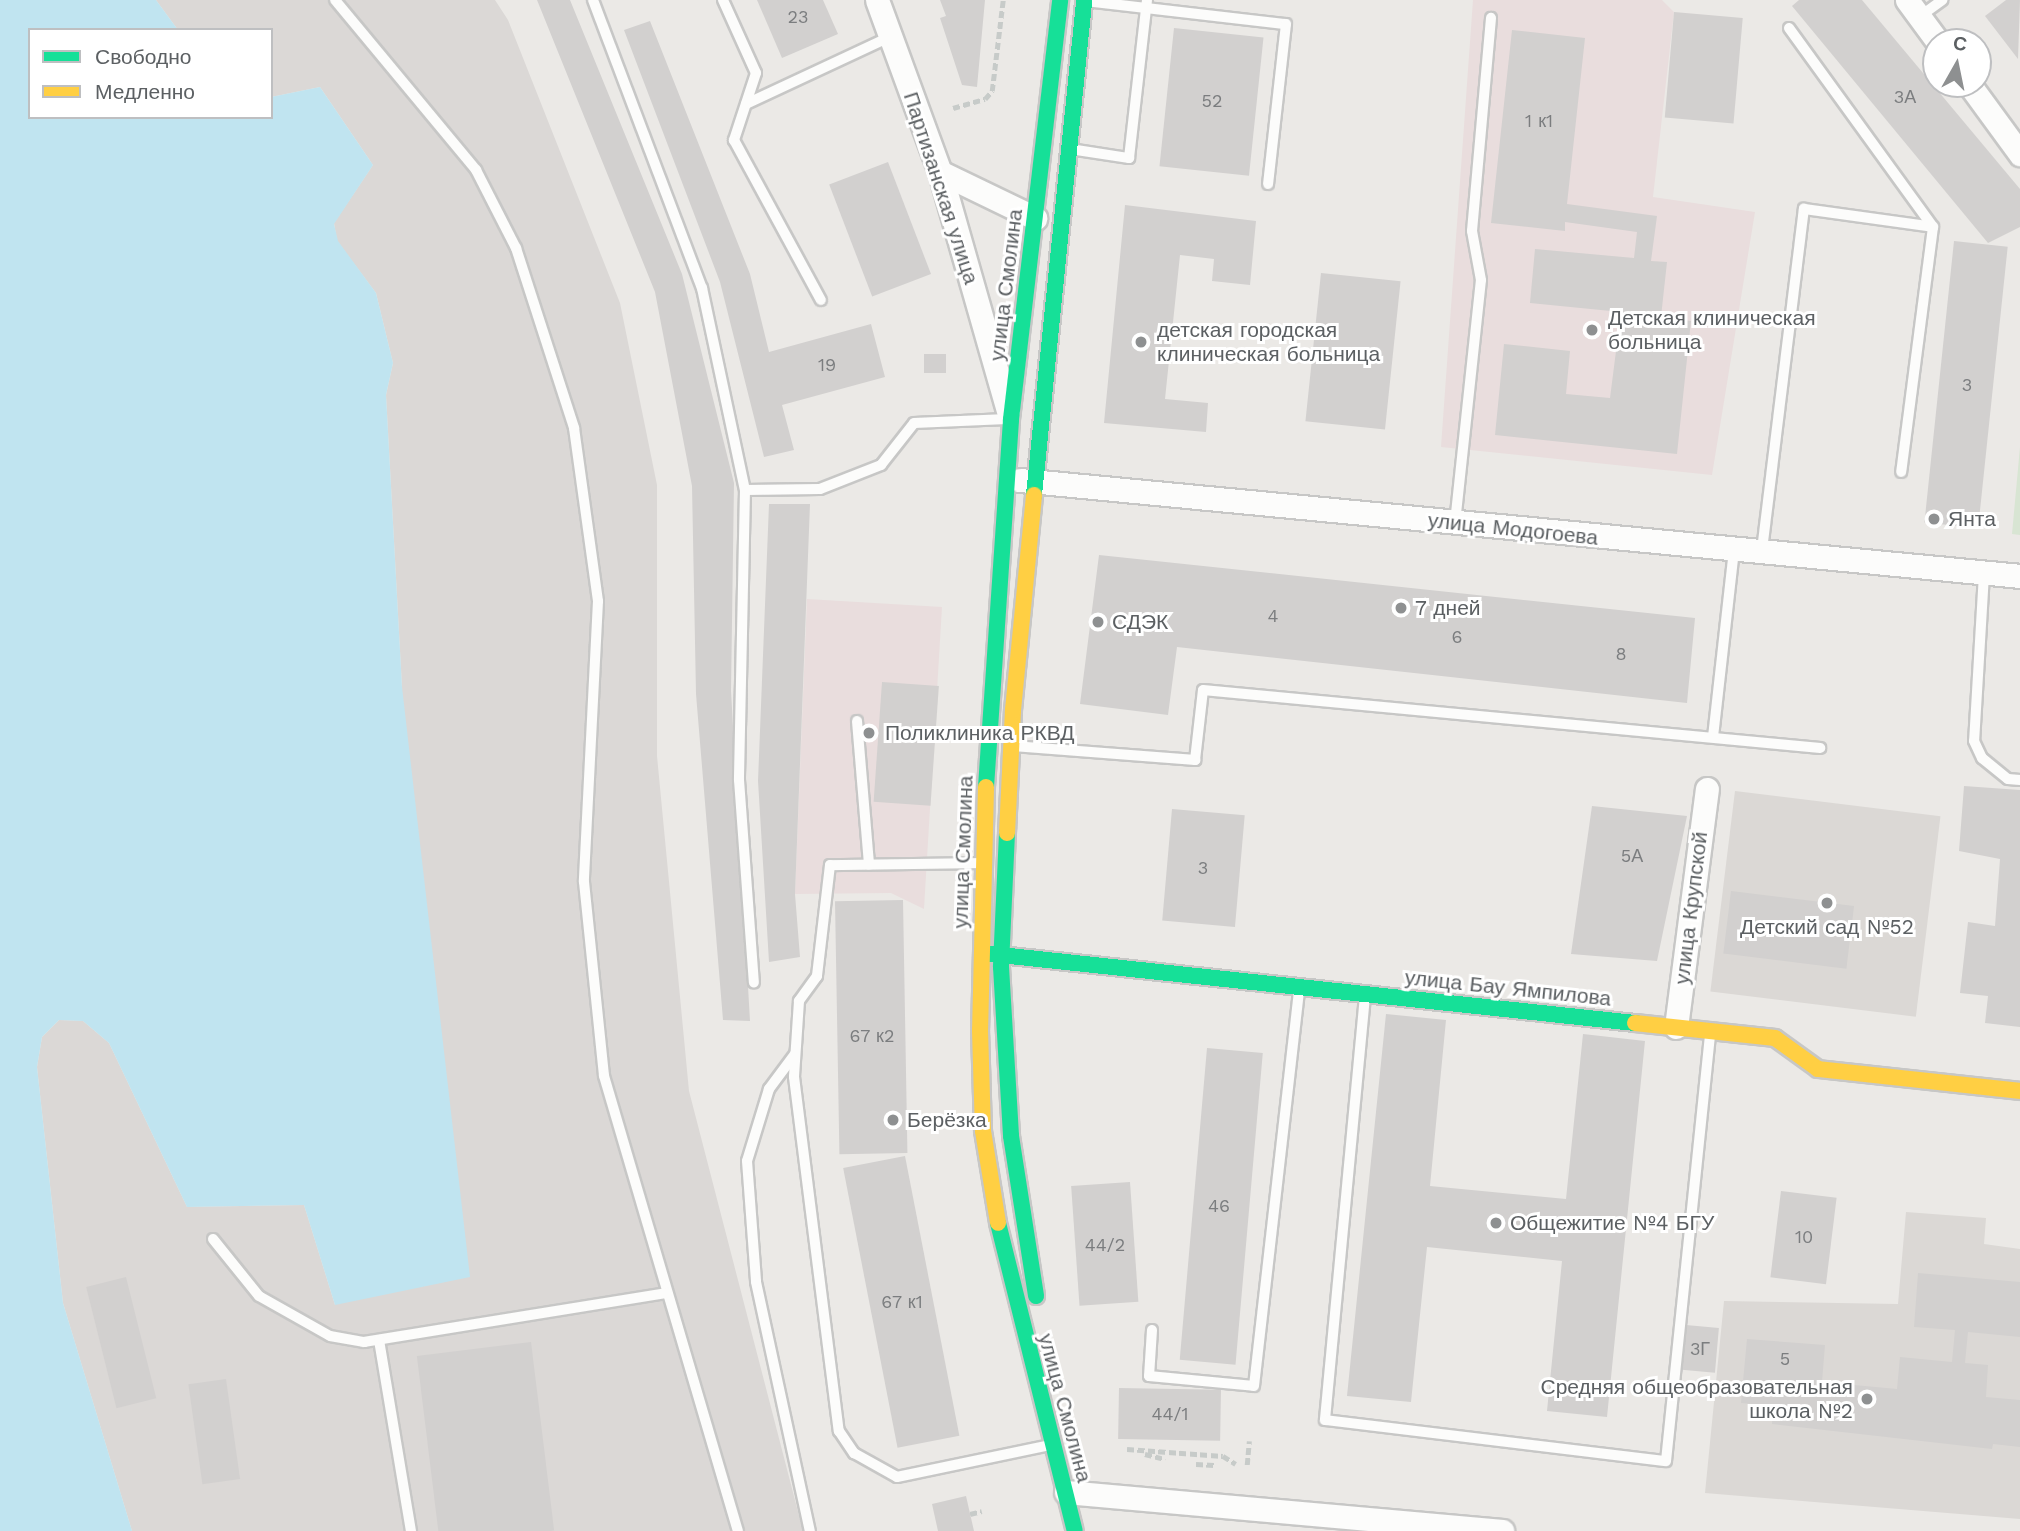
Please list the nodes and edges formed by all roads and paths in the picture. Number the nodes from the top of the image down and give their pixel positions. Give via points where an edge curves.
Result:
1 (335, 0) edge
2 (593, 0) edge
3 (723, 0) edge
4 (877, 0) edge
5 (1003, 0) edge
6 (1059, 0) edge
7 (1076, 0) edge
8 (1084, 0) edge
9 (1942, 0) edge
10 (1146, 4) edge
11 (1913, 8) edge
12 (1491, 18) dead end
13 (1789, 28) dead end
14 (1928, 28) edge
15 (890, 37) junction
16 (1979, 98) edge
17 (746, 104) junction
18 (953, 108) dead end
19 (1043, 145) junction
20 (1068, 149) junction
21 (2020, 154) edge
22 (940, 173) junction
23 (1268, 184) dead end
24 (1035, 218) junction
25 (1933, 227) junction
26 (821, 300) dead end
27 (1011, 419) junction
28 (1901, 472) dead end
29 (1007, 479) junction
30 (1034, 482) junction
31 (745, 490) junction
32 (1455, 523) junction
33 (1734, 550) junction
34 (1762, 550) junction
35 (1984, 574) junction
36 (2020, 576) edge
37 (857, 721) dead end
38 (1713, 737) junction
39 (989, 744) junction
40 (1011, 746) junction
41 (1820, 748) dead end
42 (2020, 780) edge
43 (1707, 789) dead end
44 (983, 863) junction
45 (869, 865) junction
46 (981, 953) junction
47 (1001, 955) junction
48 (754, 982) dead end
49 (1299, 986) junction
50 (1365, 993) junction
51 (1676, 1027) junction
52 (1710, 1031) junction
53 (795, 1055) junction
54 (2020, 1091) edge
55 (213, 1239) dead end
56 (667, 1293) junction
57 (1041, 1315) dead end
58 (1152, 1331) dead end
59 (379, 1340) junction
60 (1249, 1441) dead end
61 (1053, 1444) junction
62 (1127, 1449) dead end
63 (1145, 1454) dead end
64 (1166, 1459) dead end
65 (1196, 1464) dead end
66 (1236, 1464) dead end
67 (1214, 1465) dead end
68 (1247, 1465) dead end
69 (1081, 1493) junction
70 (982, 1511) dead end
71 (970, 1514) dead end
72 (411, 1531) edge
73 (738, 1531) edge
74 (810, 1531) edge
75 (1075, 1531) edge
76 (1502, 1531) edge

1 - 56 lane via 476,170 516,248 574,428 598,601 583,882 604,1076
2 - 31 lane via 702,288
3 - 17 lane via 756,73
4 - 15 street, Партизанская улица
5 - 18 path via 992,91 985,99
6 - 19 main road, улица Смолина
7 - 8 lane
8 - 10 lane
8 - 20 main road
9 - 11 lane
10 - 20 lane via 1129,158
10 - 23 lane via 1286,24
11 - 14 street
12 - 32 lane via 1472,231 1481,280
13 - 25 lane
15 - 17 lane
15 - 22 street, Партизанская улица
16 - 21 street
17 - 26 lane via 734,140
19 - 20 lane
19 - 24 main road, улица Смолина
20 - 30 main road
22 - 24 street
22 - 27 street, Партизанская улица
24 - 27 main road, улица Смолина
25 - 28 lane
25 - 34 lane via 1804,209
27 - 29 main road, улица Смолина
27 - 31 lane via 914,423 881,465 844,480 820,489
29 - 30 street, улица Модогоева
29 - 39 main road, улица Смолина
30 - 32 street, улица Модогоева
30 - 40 main road
31 - 48 lane via 739,780
32 - 33 street, улица Модогоева
33 - 34 street, улица Модогоева
33 - 38 lane
34 - 35 street, улица Модогоева
35 - 36 street, улица Модогоева
35 - 42 lane via 1974,741 1982,758 2008,779
37 - 45 lane
38 - 40 lane via 1203,690 1195,760
38 - 41 lane
39 - 40 lane
39 - 44 main road, улица Смолина
40 - 47 main road
43 - 51 street, улица Крупской
44 - 45 lane
44 - 46 main road, улица Смолина
45 - 53 lane via 830,865 817,976 799,1001
46 - 47 main road, улица Бау Ямпилова
46 - 61 main road, улица Смолина via 983,1131 1016,1308
47 - 49 main road, улица Бау Ямпилова
47 - 57 main road via 1011,1136
49 - 50 main road, улица Бау Ямпилова
49 - 58 lane via 1254,1387 1149,1376
50 - 51 main road, улица Бау Ямпилова
50 - 52 lane via 1325,1420 1666,1461
51 - 52 main road, улица Бау Ямпилова
52 - 54 main road, улица Бау Ямпилова via 1775,1038 1818,1069
53 - 61 lane via 794,1077 839,1431 846,1442 854,1453 897,1477
53 - 74 lane via 769,1089 747,1161 756,1282
55 - 59 lane via 259,1296 330,1336
56 - 59 lane
56 - 73 lane
59 - 72 lane
60 - 68 path
61 - 69 main road, улица Смолина
62 - 66 path via 1223,1457
63 - 64 path
65 - 67 path
69 - 75 main road, улица Смолина
69 - 76 street
70 - 71 path

